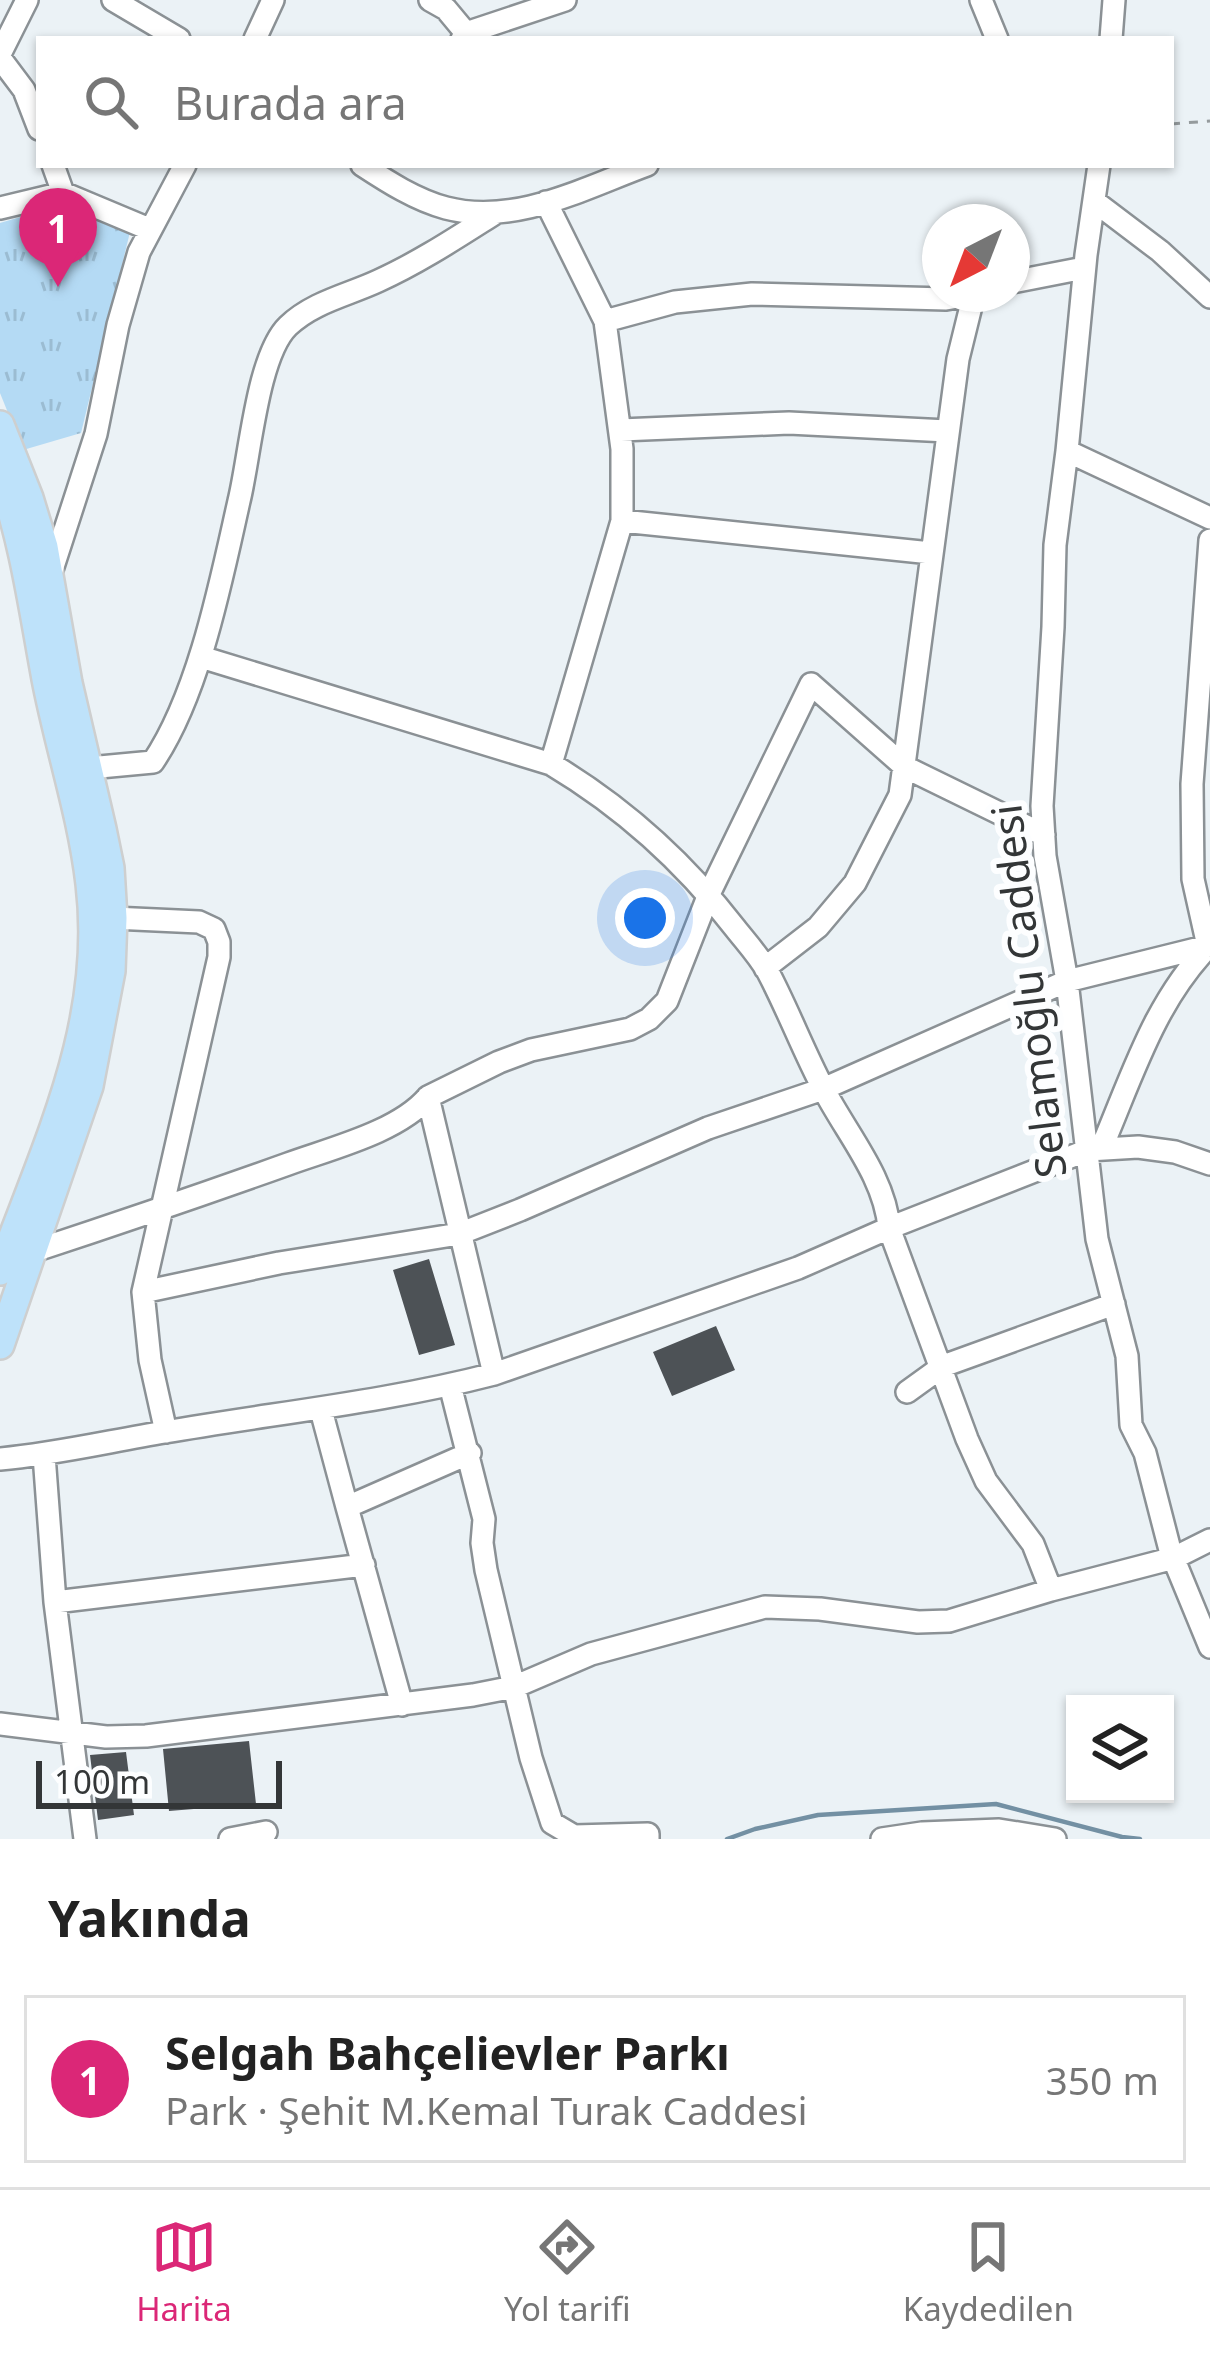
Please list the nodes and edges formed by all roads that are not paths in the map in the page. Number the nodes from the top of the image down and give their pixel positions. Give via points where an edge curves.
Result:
1 (27, 0) edge
2 (113, 0) edge
3 (130, 0) edge
4 (273, 0) edge
5 (430, 0) edge
6 (565, 0) edge
7 (980, 0) edge
8 (1114, 0) edge
9 (150, 21) junction
10 (174, 36) edge
11 (256, 36) edge
12 (464, 36) edge
13 (996, 36) edge
14 (1111, 36) edge
15 (0, 56) edge
16 (36, 121) edge
17 (54, 168) edge
18 (183, 168) edge
19 (371, 168) edge
20 (639, 168) edge
21 (1099, 168) edge
22 (64, 193) junction
23 (1094, 201) junction
24 (546, 202) junction
25 (0, 208) edge
26 (497, 212) junction
27 (149, 229) junction
28 (1084, 268) junction
29 (1030, 278) edge
30 (1210, 297) edge
31 (922, 298) edge
32 (970, 312) edge
33 (604, 320) junction
34 (0, 425) edge
35 (621, 430) junction
36 (947, 430) junction
37 (1067, 451) junction
38 (0, 476) edge
39 (1210, 518) edge
40 (622, 521) junction
41 (1210, 540) edge
42 (931, 553) junction
43 (50, 576) junction
44 (201, 657) junction
45 (551, 764) junction
46 (905, 767) junction
47 (88, 768) junction
48 (1043, 836) junction
49 (709, 894) junction
50 (113, 918) junction
51 (1209, 946) edge
52 (765, 968) junction
53 (1067, 981) junction
54 (823, 1089) junction
55 (428, 1097) junction
56 (1095, 1150) junction
57 (1210, 1164) edge
58 (163, 1209) junction
59 (890, 1228) junction
60 (459, 1234) junction
61 (34, 1251) junction
62 (2, 1262) edge
63 (143, 1292) junction
64 (1114, 1304) junction
65 (0, 1345) edge
66 (943, 1366) junction
67 (494, 1373) junction
68 (450, 1385) junction
69 (907, 1392) dead end
70 (321, 1410) junction
71 (166, 1432) junction
72 (470, 1453) junction
73 (44, 1455) junction
74 (0, 1459) edge
75 (346, 1507) junction
76 (1210, 1540) edge
77 (1174, 1558) junction
78 (364, 1565) junction
79 (1051, 1590) junction
80 (55, 1603) junction
81 (1210, 1647) edge
82 (514, 1687) junction
83 (402, 1705) junction
84 (0, 1724) edge
85 (71, 1734) junction
86 (266, 1832) dead end
87 (648, 1836) edge
88 (85, 1839) edge
89 (230, 1839) edge
90 (882, 1839) edge
91 (1055, 1839) edge

1 - 15 street
2 - 9 street
3 - 9 street
4 - 11 street
5 - 12 street
6 - 12 street
7 - 13 street
8 - 14 street
9 - 10 street
15 - 16 street
17 - 22 street
18 - 27 street
19 - 26 street via 443,207
20 - 24 street
21 - 23 street, Selamoğlu Caddesi
22 - 25 street
22 - 27 street
23 - 28 street, Selamoğlu Caddesi
23 - 30 street
24 - 26 street
24 - 33 street
26 - 44 street via 285,328 263,383
27 - 43 street
28 - 29 street
28 - 37 street, Selamoğlu Caddesi
31 - 33 street via 752,294
32 - 36 street
33 - 35 street
34 - 43 main road
35 - 36 street via 789,423
35 - 40 street
36 - 42 street
37 - 39 street
37 - 48 street, Selamoğlu Caddesi via 1055,544
38 - 62 main road via 24,554 85,848 93,925 78,1058
40 - 42 street
40 - 45 street
41 - 51 street via 1192,784 1193,879
42 - 46 street
43 - 47 main road
44 - 45 street
44 - 47 street via 154,762
45 - 49 street via 661,844
46 - 48 street
46 - 49 street via 811,684
46 - 52 street via 900,795 855,883 818,927
47 - 50 main road
48 - 53 street, Selamoğlu Caddesi
49 - 52 street
49 - 55 street via 667,1001 649,1019 531,1050
50 - 58 street via 199,922 219,942
50 - 61 main road via 89,1086
51 - 53 street
51 - 56 street via 1175,984
52 - 54 street
53 - 54 street
53 - 56 street, Selamoğlu Caddesi
54 - 59 street via 877,1183
54 - 60 street via 708,1128
55 - 58 street via 364,1136
55 - 60 street
56 - 57 street via 1138,1147
56 - 59 street
56 - 64 street, Selamoğlu Caddesi via 1097,1239
58 - 61 street
58 - 63 street
59 - 66 street
59 - 67 street
60 - 63 street
60 - 67 street
61 - 65 main road
63 - 71 street
64 - 66 street
64 - 77 street, Selamoğlu Caddesi via 1131,1425
66 - 69 street
66 - 79 street via 986,1481 1034,1544
67 - 68 street
68 - 70 street
68 - 72 street
70 - 71 street
70 - 75 street
71 - 73 street
72 - 75 street
72 - 82 street via 485,1570
73 - 74 street
73 - 80 street
75 - 78 street
76 - 77 street
77 - 79 street
77 - 81 street, Selamoğlu Caddesi
78 - 80 street
78 - 83 street
79 - 82 street via 949,1621 765,1607 591,1654
80 - 85 street
82 - 83 street
82 - 87 street via 553,1823 574,1836
83 - 85 street via 146,1736
84 - 85 street
85 - 88 street
86 - 89 street
90 - 91 street via 999,1830

